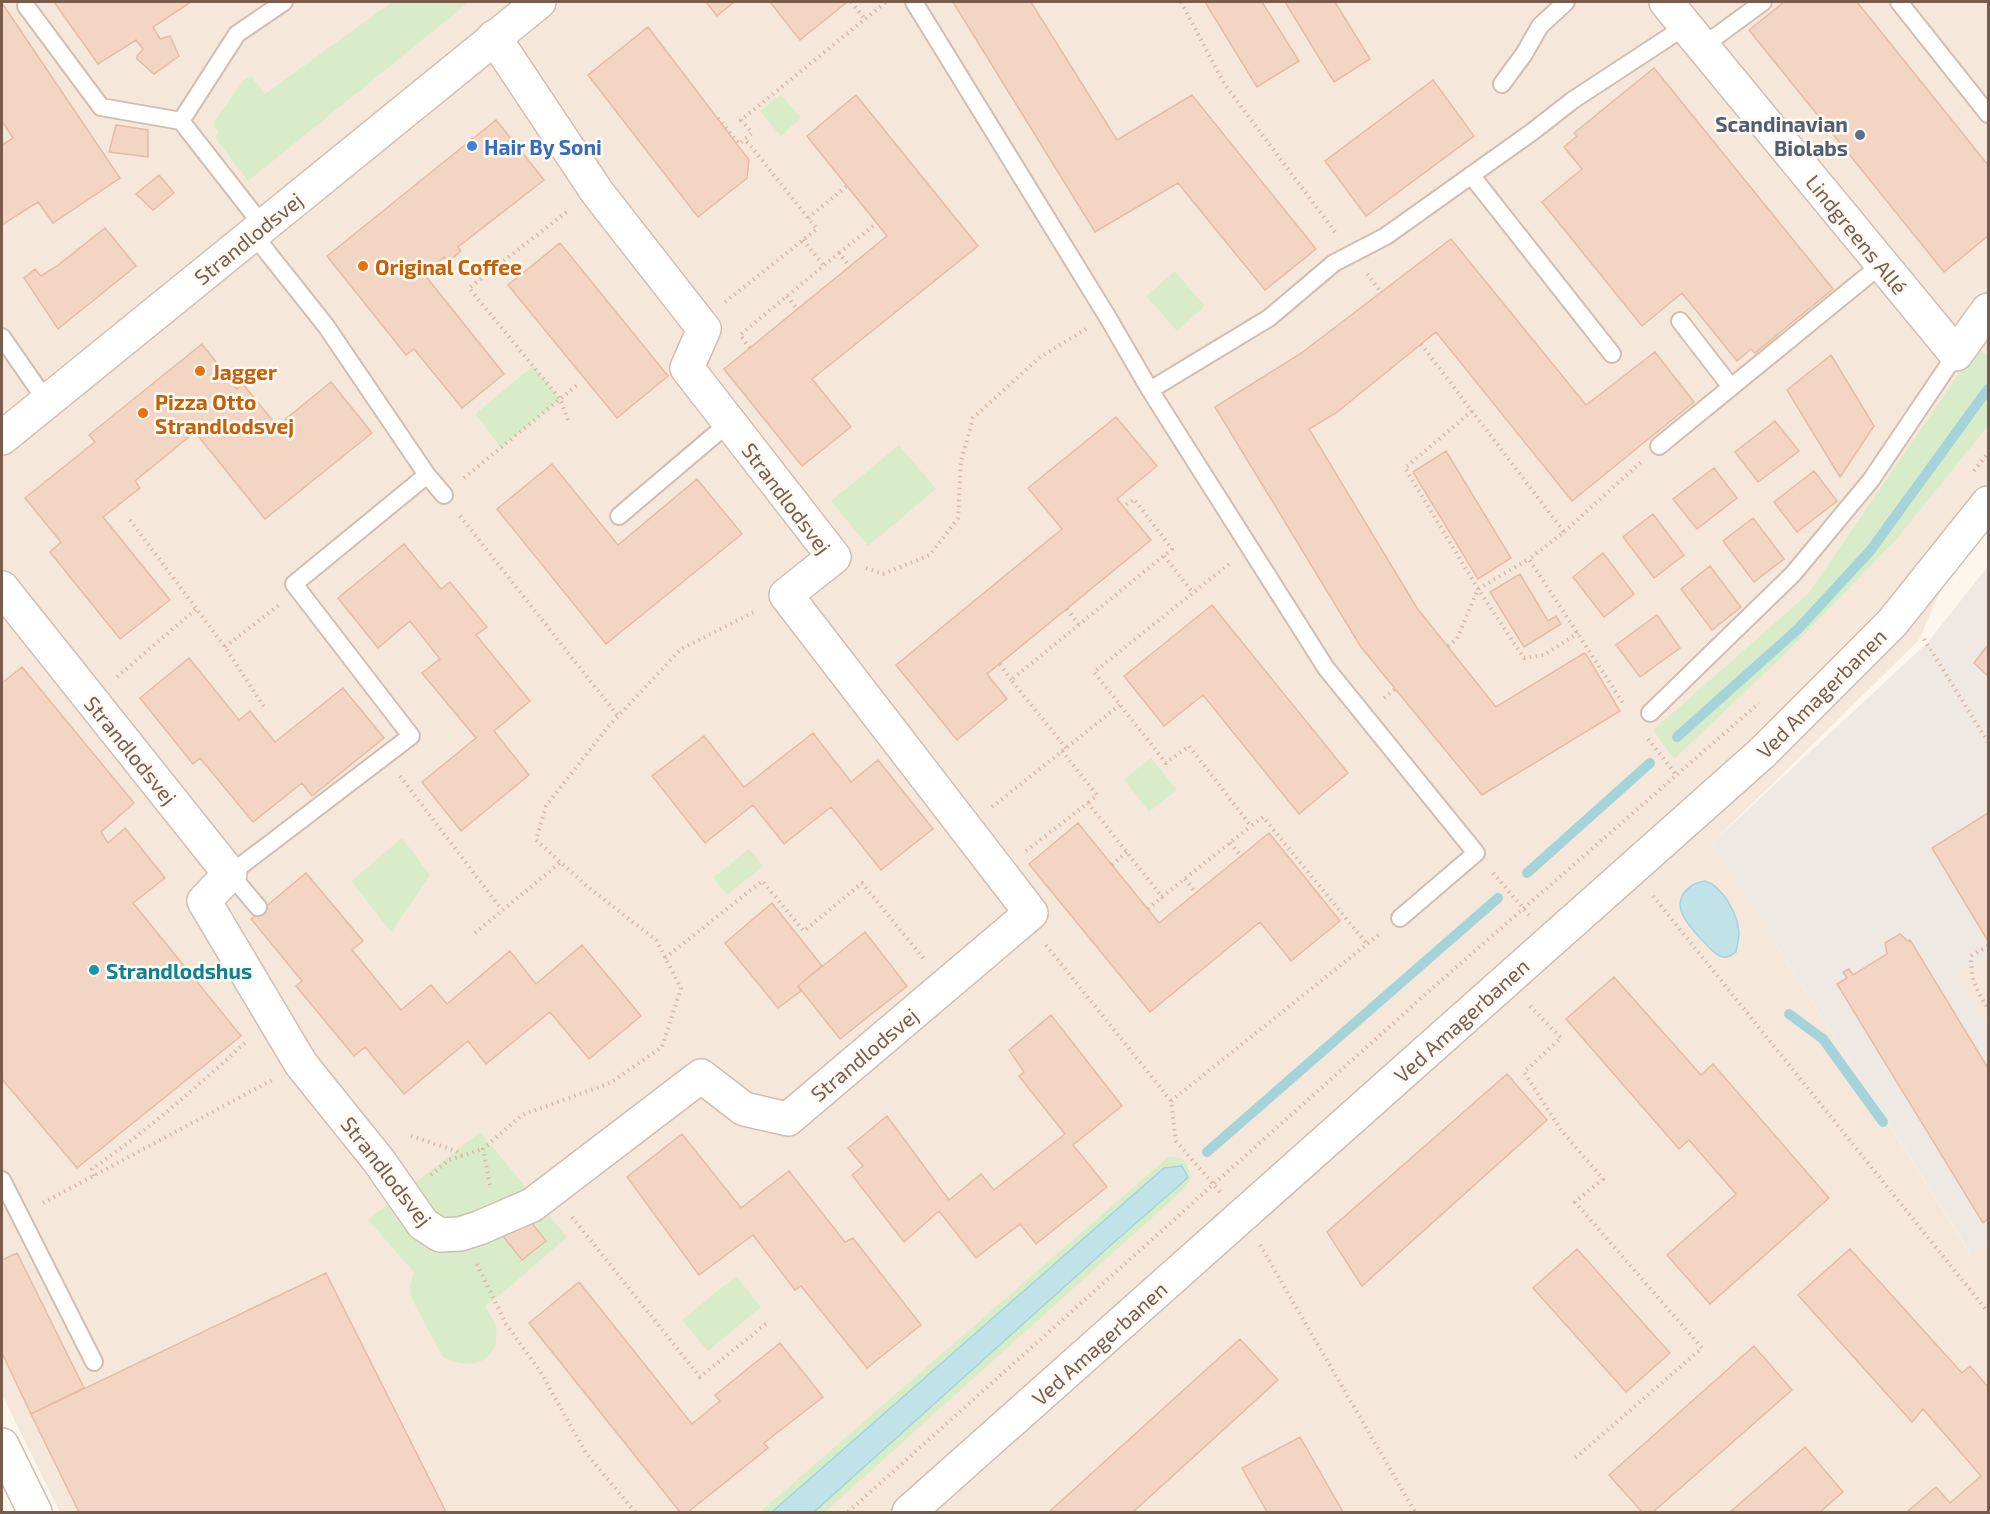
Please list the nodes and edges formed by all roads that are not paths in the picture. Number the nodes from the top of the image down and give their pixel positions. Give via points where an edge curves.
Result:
1 (284, 2) edge
2 (538, 2) edge
3 (914, 2) edge
4 (1566, 2) edge
5 (1763, 2) edge
6 (1899, 2) edge
7 (26, 6) dead end
8 (1685, 25) edge
9 (494, 37) junction
10 (1502, 84) dead end
11 (1989, 114) edge
12 (181, 121) junction
13 (1471, 175) junction
14 (258, 230) junction
15 (1882, 264) junction
16 (1989, 310) edge
17 (1680, 321) dead end
18 (2, 337) edge
19 (1612, 354) dead end
20 (1956, 354) junction
21 (1731, 387) junction
22 (1150, 390) junction
23 (47, 402) junction
24 (730, 422) junction
25 (2, 438) edge
26 (1659, 446) road end
27 (427, 475) junction
28 (444, 495) road end
29 (1989, 503) edge
30 (619, 516) dead end
31 (2, 588) edge
32 (1650, 713) dead end
33 (230, 874) junction
34 (258, 907) dead end
35 (1400, 918) road end
36 (2, 1180) edge
37 (94, 1362) dead end
38 (2, 1446) edge
39 (35, 1512) edge
40 (909, 1512) edge

1 - 12 lane via 237,34
2 - 9 street, Strandlodsvej
3 - 22 lane
4 - 10 lane via 1540,26
5 - 8 lane
6 - 11 lane
7 - 12 lane via 101,107
8 - 13 lane
8 - 15 street, Lindgreens Allé
9 - 14 street, Strandlodsvej
9 - 24 street, Strandlodsvej via 597,192 704,329 687,368
12 - 14 lane
13 - 19 lane
13 - 22 lane via 1386,236 1334,263 1269,318
14 - 23 street, Strandlodsvej
14 - 27 lane
15 - 20 street, Lindgreens Allé
15 - 21 lane
16 - 20 street
17 - 21 lane
18 - 23 lane
20 - 32 lane via 1871,480 1793,574
21 - 26 lane
22 - 35 lane via 1326,668 1476,853
23 - 25 street, Strandlodsvej
24 - 30 lane
24 - 33 street, Strandlodsvej via 834,557 786,595 1031,913 788,1119 744,1109 701,1076 532,1205 460,1234 440,1234 423,1224 379,1161 301,1064 204,901
27 - 28 lane
27 - 33 lane via 294,585 411,736
29 - 40 street, Ved Amagerbanen via 1892,623 1762,753
31 - 33 street, Strandlodsvej
33 - 34 lane
36 - 37 lane
38 - 39 street

